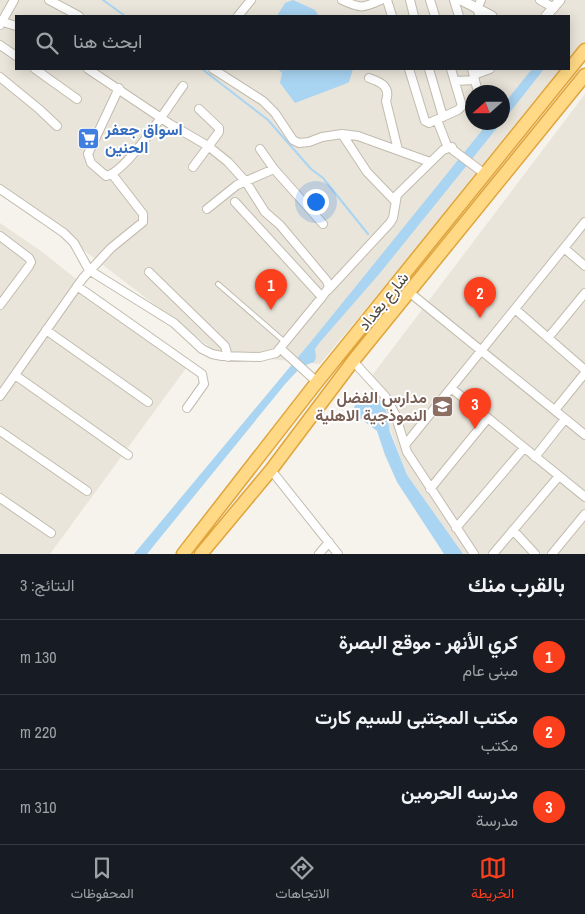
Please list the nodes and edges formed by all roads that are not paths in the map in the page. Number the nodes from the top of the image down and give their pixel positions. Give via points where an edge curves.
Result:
1 (14, 0) edge
2 (49, 0) edge
3 (251, 0) edge
4 (342, 0) edge
5 (381, 0) edge
6 (387, 0) edge
7 (410, 0) edge
8 (430, 0) edge
9 (454, 0) edge
10 (461, 0) edge
11 (540, 0) edge
12 (560, 0) edge
13 (479, 8) edge
14 (554, 8) junction
15 (77, 15) edge
16 (239, 15) edge
17 (392, 15) edge
18 (414, 15) edge
19 (435, 15) edge
20 (459, 15) edge
21 (490, 15) edge
22 (547, 15) edge
23 (1, 23) edge
24 (15, 26) edge
25 (0, 45) edge
26 (585, 50) edge
27 (15, 55) edge
28 (571, 63) edge
29 (36, 70) edge
30 (90, 70) edge
31 (215, 70) edge
32 (409, 70) edge
33 (429, 70) edge
34 (451, 70) edge
35 (487, 70) edge
36 (565, 70) edge
37 (474, 75) edge
38 (585, 75) edge
39 (0, 77) edge
40 (370, 78) dead end
41 (455, 81) junction
42 (183, 86) dead end
43 (119, 88) junction
44 (77, 100) dead end
45 (199, 109) dead end
46 (160, 117) junction
47 (440, 119) junction
48 (57, 126) dead end
49 (342, 134) junction
50 (208, 146) junction
51 (260, 149) dead end
52 (450, 149) junction
53 (398, 150) junction
54 (430, 162) junction
55 (194, 167) dead end
56 (274, 169) junction
57 (482, 171) junction
58 (112, 174) junction
59 (246, 182) junction
60 (0, 189) edge
61 (395, 201) junction
62 (235, 202) dead end
63 (208, 209) dead end
64 (585, 222) edge
65 (323, 224) dead end
66 (0, 236) edge
67 (564, 248) junction
68 (585, 266) edge
69 (90, 270) junction
70 (149, 272) dead end
71 (218, 284) dead end
72 (77, 286) junction
73 (328, 290) junction
74 (409, 292) junction
75 (585, 293) edge
76 (322, 297) junction
77 (1, 301) edge
78 (515, 309) junction
79 (46, 330) junction
80 (548, 338) junction
81 (283, 346) junction
82 (481, 350) junction
83 (228, 356) junction
84 (354, 361) junction
85 (585, 372) edge
86 (15, 375) junction
87 (317, 382) junction
88 (451, 388) junction
89 (0, 396) edge
90 (148, 402) dead end
91 (187, 408) dead end
92 (555, 410) junction
93 (488, 418) junction
94 (566, 419) junction
95 (0, 430) edge
96 (585, 435) edge
97 (405, 445) junction
98 (524, 448) junction
99 (128, 455) dead end
100 (535, 457) junction
101 (271, 470) junction
102 (559, 476) junction
103 (430, 489) junction
104 (87, 491) dead end
105 (585, 497) edge
106 (0, 498) edge
107 (585, 514) edge
108 (456, 528) junction
109 (513, 530) junction
110 (51, 533) dead end
111 (329, 542) junction
112 (183, 554) edge
113 (201, 554) edge
114 (319, 554) edge
115 (338, 554) edge
116 (474, 554) edge
117 (493, 554) edge
118 (535, 554) edge
119 (552, 554) edge

1 - 23 street
2 - 15 street
3 - 16 street
4 - 5 street via 364,8
6 - 17 street
7 - 18 street
8 - 19 street
9 - 20 street
10 - 13 street
11 - 14 street
12 - 14 street
13 - 21 street
14 - 22 street
23 - 24 street
25 - 27 street
26 - 28 highway, شارع بغداد
29 - 44 street
30 - 43 street
31 - 49 street via 263,101 293,140 310,142
32 - 47 street via 425,121 429,123
33 - 47 street
34 - 41 street
35 - 37 street
36 - 57 highway, شارع بغداد
37 - 41 street
38 - 74 highway, شارع بغداد
39 - 48 street
40 - 53 street via 386,87 386,101
41 - 47 street via 462,106
42 - 46 street
43 - 46 street
43 - 58 street via 88,154 91,164 106,176
45 - 50 street via 219,128
46 - 50 street
46 - 58 street via 138,150
47 - 52 street
49 - 53 street
49 - 61 street via 368,172
50 - 55 street
50 - 59 street
51 - 56 street
52 - 54 street
52 - 57 street
53 - 54 street
54 - 61 street via 397,195
56 - 59 street
56 - 65 street
57 - 87 highway, شارع بغداد
58 - 69 street via 144,220
59 - 63 street via 237,185
59 - 73 street via 260,206 327,281
60 - 69 street via 64,233
61 - 73 street via 390,223
62 - 76 street
64 - 67 street
66 - 77 street via 30,262
67 - 68 street
67 - 78 street
69 - 72 street
69 - 83 street via 174,323 207,352
70 - 83 street via 225,346
71 - 81 lane
72 - 79 street
72 - 91 street via 202,374 204,384
73 - 76 street
74 - 82 street
74 - 84 highway, شارع بغداد
75 - 80 street
76 - 81 street
78 - 80 street
78 - 82 street
79 - 86 street
79 - 90 street
80 - 85 street
81 - 83 street via 266,356
81 - 87 street
82 - 88 street
82 - 92 street
84 - 97 street via 373,381 395,414
84 - 101 highway, شارع بغداد
85 - 92 street
86 - 89 street
86 - 99 street
87 - 112 highway, شارع بغداد
88 - 93 street
88 - 97 street
92 - 94 street
93 - 98 street
93 - 103 street
94 - 96 street
94 - 100 street
95 - 104 street
97 - 103 street
98 - 100 street
98 - 108 street
100 - 102 street
101 - 111 street
101 - 113 highway, شارع بغداد
102 - 105 street
102 - 109 street
103 - 108 street
106 - 110 street
107 - 119 street
108 - 116 street
109 - 117 street
109 - 118 street
111 - 114 street
111 - 115 street

